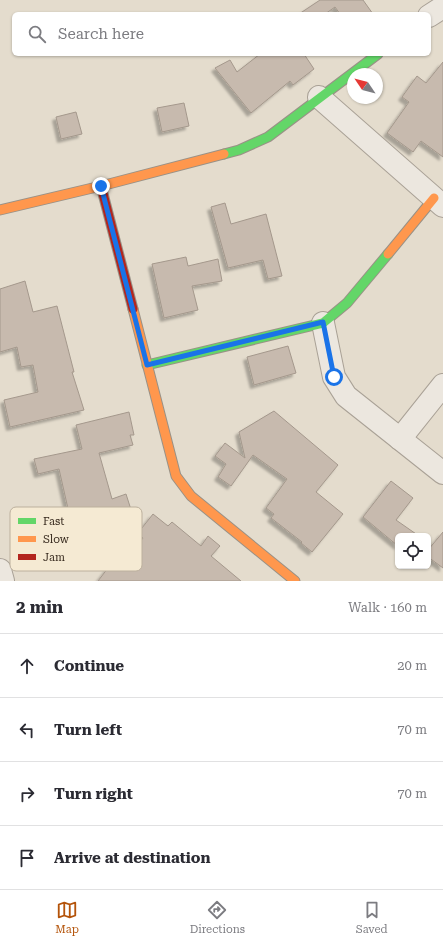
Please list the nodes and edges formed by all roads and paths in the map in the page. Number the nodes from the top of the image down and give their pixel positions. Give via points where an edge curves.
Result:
1 (443, 7) edge
2 (431, 15) edge
3 (375, 56) edge
4 (319, 98) junction
5 (101, 186) junction
6 (438, 202) edge
7 (0, 210) edge
8 (323, 322) junction
9 (147, 365) junction
10 (443, 385) edge
11 (400, 439) junction
12 (443, 473) edge
13 (0, 570) edge
14 (3, 581) edge
15 (294, 581) edge

1 - 2 street
3 - 4 street
4 - 5 street via 268,136 239,150
4 - 6 street
5 - 7 street
5 - 9 street
6 - 8 street via 347,303
8 - 9 street
8 - 11 street via 334,377 346,396
9 - 15 street via 176,476 190,496
10 - 11 street
11 - 12 street
13 - 14 street

